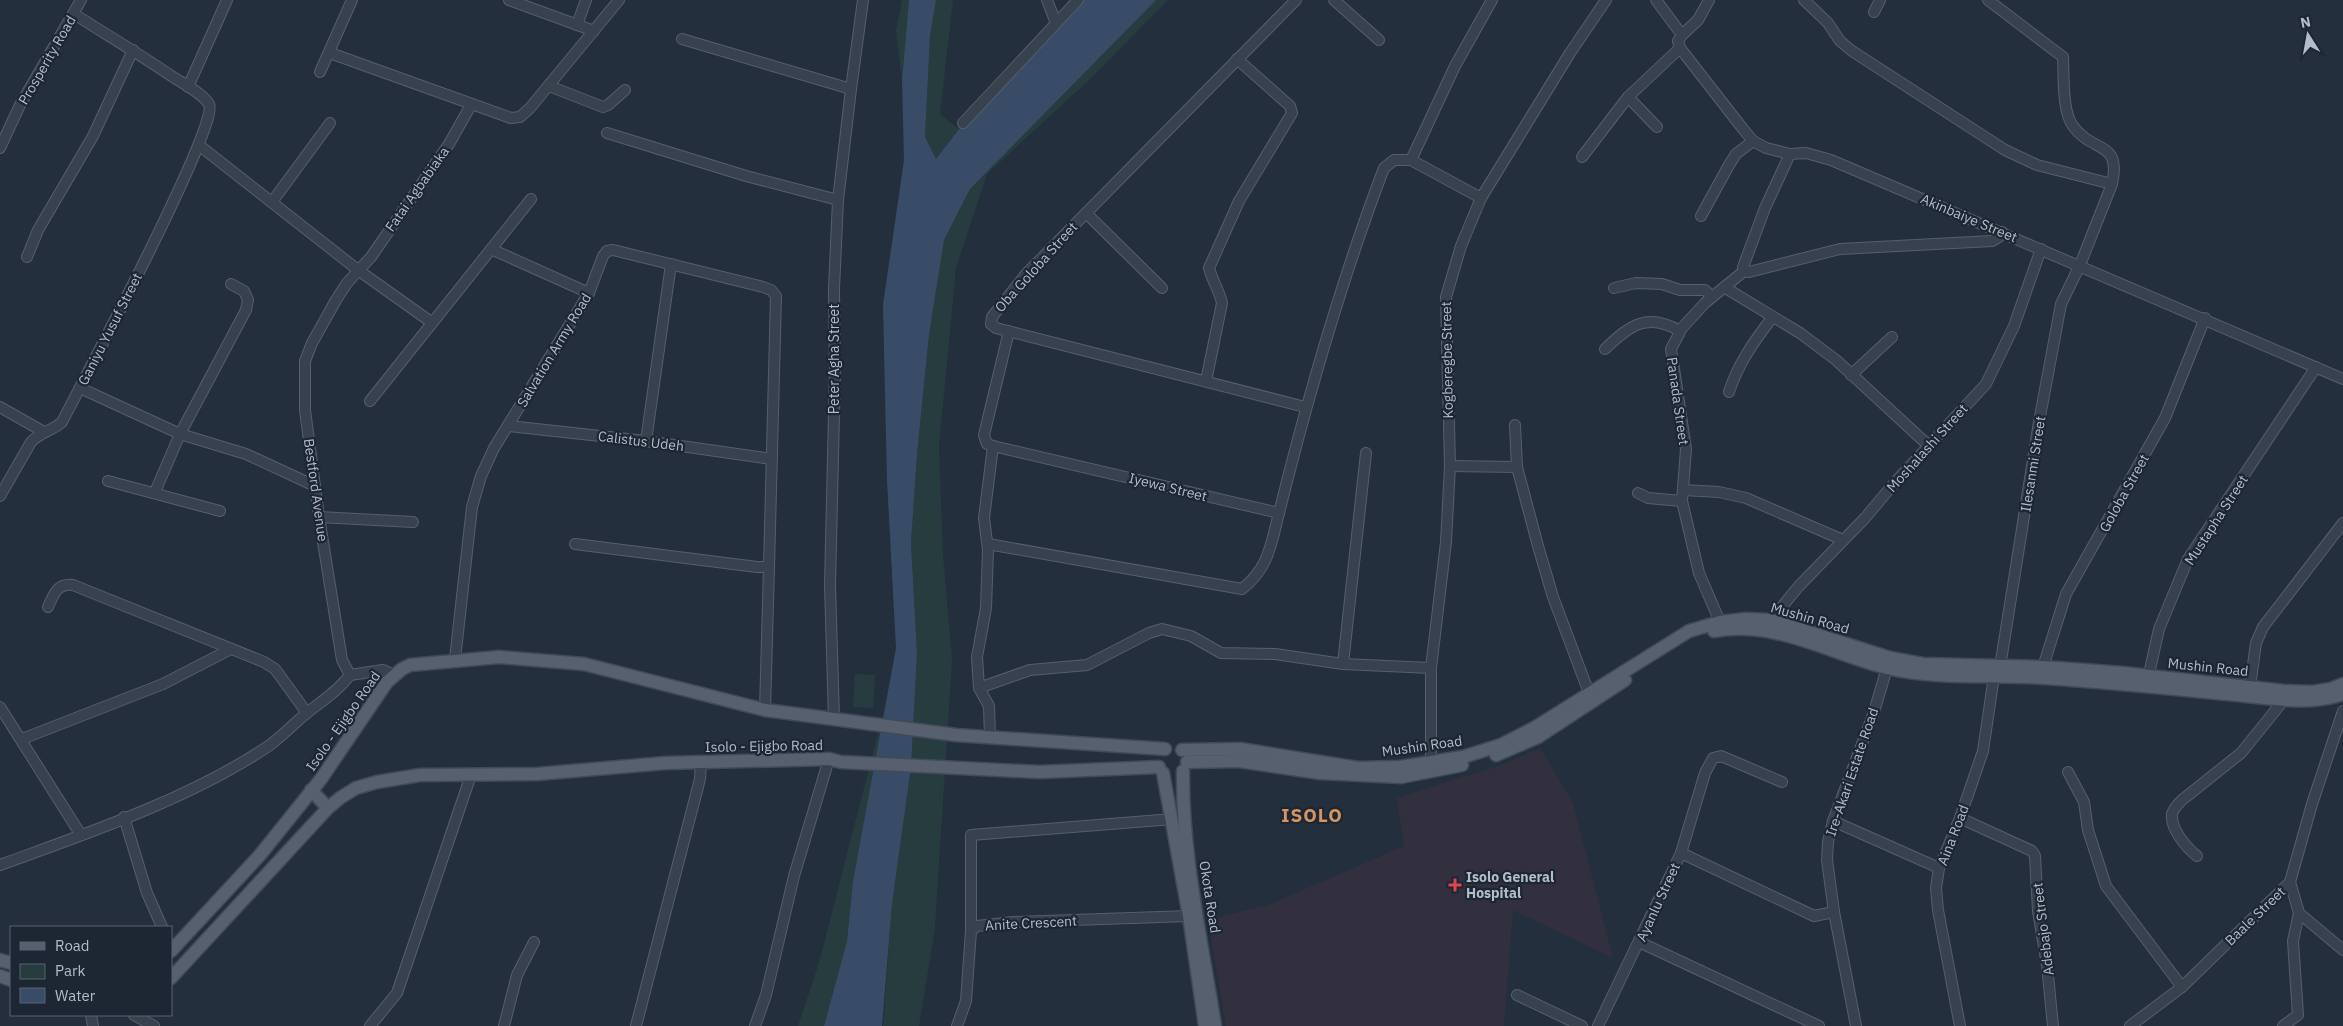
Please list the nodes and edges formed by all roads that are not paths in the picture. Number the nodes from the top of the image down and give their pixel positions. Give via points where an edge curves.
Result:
1 (81, 0) edge
2 (227, 0) edge
3 (352, 0) edge
4 (509, 0) edge
5 (586, 0) edge
6 (619, 0) edge
7 (863, 0) edge
8 (1047, 0) edge
9 (1078, 0) edge
10 (1334, 0) edge
11 (1492, 0) edge
12 (1606, 0) edge
13 (1656, 0) edge
14 (1709, 0) edge
15 (1804, 0) edge
16 (1880, 0) edge
17 (1988, 0) edge
18 (1295, 1) edge
19 (1874, 12) dead end
20 (74, 14) junction
21 (1056, 23) junction
22 (577, 25) junction
23 (594, 31) junction
24 (1682, 35) junction
25 (682, 39) dead end
26 (1378, 40) dead end
27 (1680, 48) junction
28 (133, 50) junction
29 (330, 53) junction
30 (1237, 59) junction
31 (320, 72) dead end
32 (549, 86) junction
33 (188, 87) junction
34 (851, 89) junction
35 (625, 90) dead end
36 (1628, 96) junction
37 (471, 105) junction
38 (330, 123) dead end
39 (963, 123) dead end
40 (1657, 127) dead end
41 (607, 133) dead end
42 (1754, 141) junction
43 (200, 146) junction
44 (0, 148) edge
45 (1790, 154) junction
46 (1582, 158) dead end
47 (1411, 160) junction
48 (2112, 184) junction
49 (1481, 198) junction
50 (530, 199) dead end
51 (838, 200) junction
52 (272, 202) junction
53 (1086, 213) junction
54 (1701, 216) dead end
55 (2002, 232) junction
56 (491, 249) junction
57 (2041, 249) junction
58 (27, 257) dead end
59 (671, 264) junction
60 (2080, 265) junction
61 (358, 270) junction
62 (1744, 271) junction
63 (231, 284) dead end
64 (1724, 287) junction
65 (1162, 288) dead end
66 (1614, 288) dead end
67 (589, 293) junction
68 (1712, 297) junction
69 (1772, 318) junction
70 (2205, 318) junction
71 (431, 322) junction
72 (1009, 331) junction
73 (1680, 331) junction
74 (1892, 337) dead end
75 (1605, 348) dead end
76 (2316, 367) junction
77 (1851, 375) junction
78 (2343, 379) edge
79 (1206, 381) junction
80 (80, 388) junction
81 (1729, 392) dead end
82 (370, 401) dead end
83 (0, 407) edge
84 (1306, 407) junction
85 (1515, 425) dead end
86 (509, 426) junction
87 (44, 432) junction
88 (180, 434) junction
89 (646, 441) junction
90 (1928, 445) junction
91 (993, 446) junction
92 (1366, 453) dead end
93 (772, 459) junction
94 (1450, 466) junction
95 (1517, 467) junction
96 (108, 481) dead end
97 (315, 486) junction
98 (155, 492) junction
99 (1638, 493) dead end
100 (0, 496) edge
101 (1682, 496) junction
102 (220, 512) dead end
103 (1278, 512) junction
104 (319, 517) junction
105 (413, 522) dead end
106 (2343, 523) edge
107 (1843, 540) junction
108 (575, 544) dead end
109 (988, 544) junction
110 (769, 567) junction
111 (48, 607) dead end
112 (1771, 620) junction
113 (1720, 622) junction
114 (229, 650) junction
115 (455, 659) junction
116 (1343, 664) junction
117 (2043, 667) junction
118 (1431, 668) junction
119 (1887, 668) junction
120 (1997, 671) junction
121 (350, 675) junction
122 (394, 675) junction
123 (2147, 681) junction
124 (2343, 684) edge
125 (2250, 687) junction
126 (979, 688) junction
127 (1589, 693) junction
128 (2343, 694) edge
129 (2283, 701) junction
130 (0, 707) edge
131 (765, 710) junction
132 (2343, 712) edge
133 (307, 713) junction
134 (839, 720) junction
135 (990, 737) junction
136 (22, 739) junction
137 (1165, 749) junction
138 (835, 760) junction
139 (1184, 761) junction
140 (700, 762) junction
141 (1431, 763) junction
142 (1161, 770) junction
143 (2068, 772) dead end
144 (471, 775) junction
145 (1782, 782) dead end
146 (311, 790) junction
147 (328, 808) junction
148 (124, 817) junction
149 (1960, 818) junction
150 (1173, 819) junction
151 (1833, 820) junction
152 (81, 835) junction
153 (1681, 853) junction
154 (2197, 856) dead end
155 (0, 865) edge
156 (1939, 868) junction
157 (2290, 882) junction
158 (1834, 912) junction
159 (2299, 913) junction
160 (1189, 916) junction
161 (162, 926) edge
162 (971, 931) junction
163 (534, 942) dead end
164 (1639, 942) junction
165 (172, 950) edge
166 (2343, 950) edge
167 (172, 977) edge
168 (2182, 987) junction
169 (1517, 995) dead end
170 (136, 1016) edge
171 (154, 1026) edge
172 (370, 1026) edge
173 (504, 1026) edge
174 (636, 1026) edge
175 (755, 1026) edge
176 (957, 1026) edge
177 (1205, 1026) edge
178 (1215, 1026) edge
179 (1582, 1026) edge
180 (1598, 1026) edge
181 (1818, 1026) edge
182 (1856, 1026) edge
183 (1960, 1026) edge
184 (2053, 1026) edge
185 (2130, 1026) edge
186 (2283, 1026) edge

1 - 20 street, Prosperity Road
2 - 33 street
3 - 29 street
4 - 22 street
5 - 22 street
6 - 23 street
7 - 34 street, Peter Agha Street
8 - 21 street
9 - 21 street
10 - 26 street
11 - 47 street via 1455,66
12 - 49 street, Kogberegbe Street
13 - 24 street
14 - 24 street via 1702,15
15 - 48 street via 1852,51 2005,150 2037,165
16 - 19 street
17 - 48 street, Ilesanmi Street via 2063,57 2067,110 2072,126 2114,158
18 - 30 street, Oba Goloba Street
20 - 28 street
20 - 44 street, Prosperity Road via 56,39
21 - 39 street
22 - 23 street
23 - 32 street
24 - 27 street via 1678,41
25 - 34 street
27 - 36 street
27 - 42 street, Akinbaiye Street
28 - 33 street
28 - 58 street via 93,136 38,230
29 - 31 street
29 - 37 street
30 - 53 street, Oba Goloba Street
30 - 79 street via 1290,106 1292,113 1239,201 1209,268 1222,303
32 - 35 street via 603,107
32 - 37 street via 520,117 511,118
33 - 43 street, Ganiyu Yusuf Street via 210,105 211,112
34 - 51 street, Peter Agha Street
36 - 40 street
36 - 46 street
37 - 61 street, Fatai Agbabiaka via 444,152 371,257
38 - 52 street
41 - 51 street via 746,176
42 - 45 street, Akinbaiye Street via 1766,148
42 - 54 street via 1736,154
43 - 52 street
43 - 80 street, Ganiyu Yusuf Street
45 - 55 street, Akinbaiye Street via 1806,153 1831,160
45 - 62 street via 1765,208
47 - 49 street
47 - 84 street via 1394,160 1384,168 1343,284
48 - 60 street, Ilesanmi Street
49 - 94 street, Kogberegbe Street via 1460,246 1446,297
50 - 56 street
51 - 134 street, Peter Agha Street via 830,584
52 - 61 street
53 - 65 street
53 - 72 street, Oba Goloba Street via 1026,274 992,317 991,324
55 - 57 street, Akinbaiye Street
55 - 62 street via 1992,241 1840,248
56 - 67 street
56 - 71 street
57 - 60 street, Akinbaiye Street
57 - 90 street, Moshalashi Street via 2014,326 1986,384
59 - 67 street, Salvation Army Road via 607,251
59 - 89 street
59 - 93 street, Salvation Army Road via 771,290 776,296
60 - 70 street, Akinbaiye Street
60 - 120 street, Ilesanmi Street via 2061,304
61 - 71 street
61 - 97 street, Bestford Avenue via 336,300 305,361 305,410
62 - 64 street, Panada Street
63 - 88 street via 244,291 248,300 246,310
64 - 68 street, Panada Street
64 - 69 street
66 - 68 street via 1636,283 1662,284 1680,290 1705,290
67 - 86 street, Salvation Army Road
68 - 73 street, Panada Street
69 - 77 street via 1800,333
69 - 81 street via 1753,342
70 - 76 street, Akinbaiye Street
70 - 117 street, Goloba Street via 2165,418 2066,594
71 - 82 street
72 - 79 street, Oba Goloba Street
72 - 91 street via 984,436
73 - 75 street via 1661,322 1641,322
73 - 101 street, Panada Street via 1671,349 1671,357 1686,449
74 - 77 street
76 - 78 street, Akinbaiye Street
76 - 123 street, Mustapha Street via 2188,558 2162,622
77 - 90 street
79 - 84 street, Oba Goloba Street
80 - 87 street, Ganiyu Yusuf Street via 62,422
80 - 88 street
83 - 87 street
84 - 103 street
85 - 95 street
86 - 89 street, Calistus Udeh
86 - 115 street, Salvation Army Road via 481,476 472,507
87 - 100 street, Ganiyu Yusuf Street via 30,442
88 - 97 street via 246,454
88 - 98 street
89 - 93 street, Calistus Udeh
90 - 107 street, Moshalashi Street
91 - 103 street, Iyewa Street
91 - 109 street via 984,518
92 - 116 street
93 - 110 street, Salvation Army Road
94 - 95 street
94 - 118 street, Kogberegbe Street via 1446,542
95 - 127 street via 1554,597
96 - 98 street
97 - 104 street, Bestford Avenue
98 - 102 street
99 - 101 street via 1648,498
101 - 107 street via 1719,492 1746,498
101 - 113 street, Panada Street via 1699,573
103 - 109 street via 1267,561 1242,590
104 - 105 street
104 - 121 street, Bestford Avenue via 342,660
106 - 125 street via 2263,627 2256,643
107 - 112 street, Moshalashi Street
108 - 110 street
109 - 126 street via 986,608 977,657
110 - 131 street, Salvation Army Road
111 - 114 street via 60,586 73,585
112 - 113 main road, Mushin Road
112 - 120 main road, Mushin Road via 1890,658
113 - 127 main road, Mushin Road via 1689,631
114 - 133 street via 275,669
114 - 136 street via 163,684
115 - 122 main road, Isolo - Ejigbo Road via 410,665
115 - 131 main road, Isolo - Ejigbo Road via 531,658 584,664
116 - 118 street
116 - 126 street via 1275,654 1221,653 1191,636 1162,629 1087,665 1030,670
117 - 120 main road, Mushin Road
117 - 123 main road, Mushin Road
118 - 141 street, Kogberegbe Street
119 - 120 main road, Mushin Road via 1922,673
119 - 139 main road, Mushin Road via 1769,630 1708,632 1667,653 1538,737 1464,765 1401,777 1320,772 1239,761
119 - 151 street, Ire-Akari Estate Road
120 - 123 main road, Mushin Road via 2054,678
120 - 149 street, Aina Road via 1983,751
121 - 122 street via 383,670
121 - 133 street via 339,690
122 - 146 main road, Isolo - Ejigbo Road
123 - 125 main road, Mushin Road
123 - 129 main road, Mushin Road
124 - 125 main road, Mushin Road via 2312,692
126 - 135 street via 989,706
127 - 141 main road, Mushin Road via 1555,716 1500,745
128 - 129 main road, Mushin Road via 2313,702
129 - 154 street via 2244,750 2174,809 2175,827
130 - 136 street
131 - 134 main road, Isolo - Ejigbo Road
132 - 157 street, Baale Street
133 - 148 street via 269,746 239,765
134 - 135 main road, Isolo - Ejigbo Road
135 - 137 main road
136 - 152 street
137 - 139 main road via 1173,747
137 - 142 main road via 1158,759
138 - 140 main road, Isolo - Ejigbo Road
138 - 142 main road, Isolo - Ejigbo Road via 1039,772
138 - 175 street via 794,876 766,995
139 - 141 main road, Mushin Road via 1240,749 1358,768
139 - 142 main road via 1175,775
139 - 178 main road, Okota Road via 1182,806
140 - 144 main road, Isolo - Ejigbo Road via 537,774
140 - 174 street via 700,779
142 - 150 main road
143 - 168 street via 2084,802 2088,830 2106,886
144 - 147 main road, Isolo - Ejigbo Road via 420,775 376,782 356,788
144 - 172 street via 397,993
145 - 153 street, Ayanlu Street via 1721,756 1713,758 1705,772
146 - 147 main road
146 - 165 main road, Isolo - Ejigbo Road via 260,855
147 - 167 main road, Isolo - Ejigbo Road
148 - 152 street
148 - 161 street via 147,893
149 - 156 street, Aina Road
149 - 184 street, Adebajo Street via 2032,851 2035,856 2038,911
150 - 160 main road
150 - 162 street via 971,836
151 - 156 street
151 - 158 street, Ire-Akari Estate Road via 1827,860
152 - 155 street
153 - 158 street via 1814,916
153 - 164 street, Ayanlu Street
156 - 183 street, Aina Road via 1936,888 1938,910
157 - 159 street
157 - 168 street, Baale Street
158 - 182 street, Ire-Akari Estate Road
159 - 166 street
159 - 186 street via 2293,942 2298,1015
160 - 162 street, Anite Crescent via 1013,922 977,926
160 - 177 main road
162 - 176 street, Anite Crescent via 966,1001
163 - 173 street via 517,975
164 - 180 street, Ayanlu Street
164 - 181 street
168 - 185 street, Baale Street
169 - 179 street
170 - 171 street

